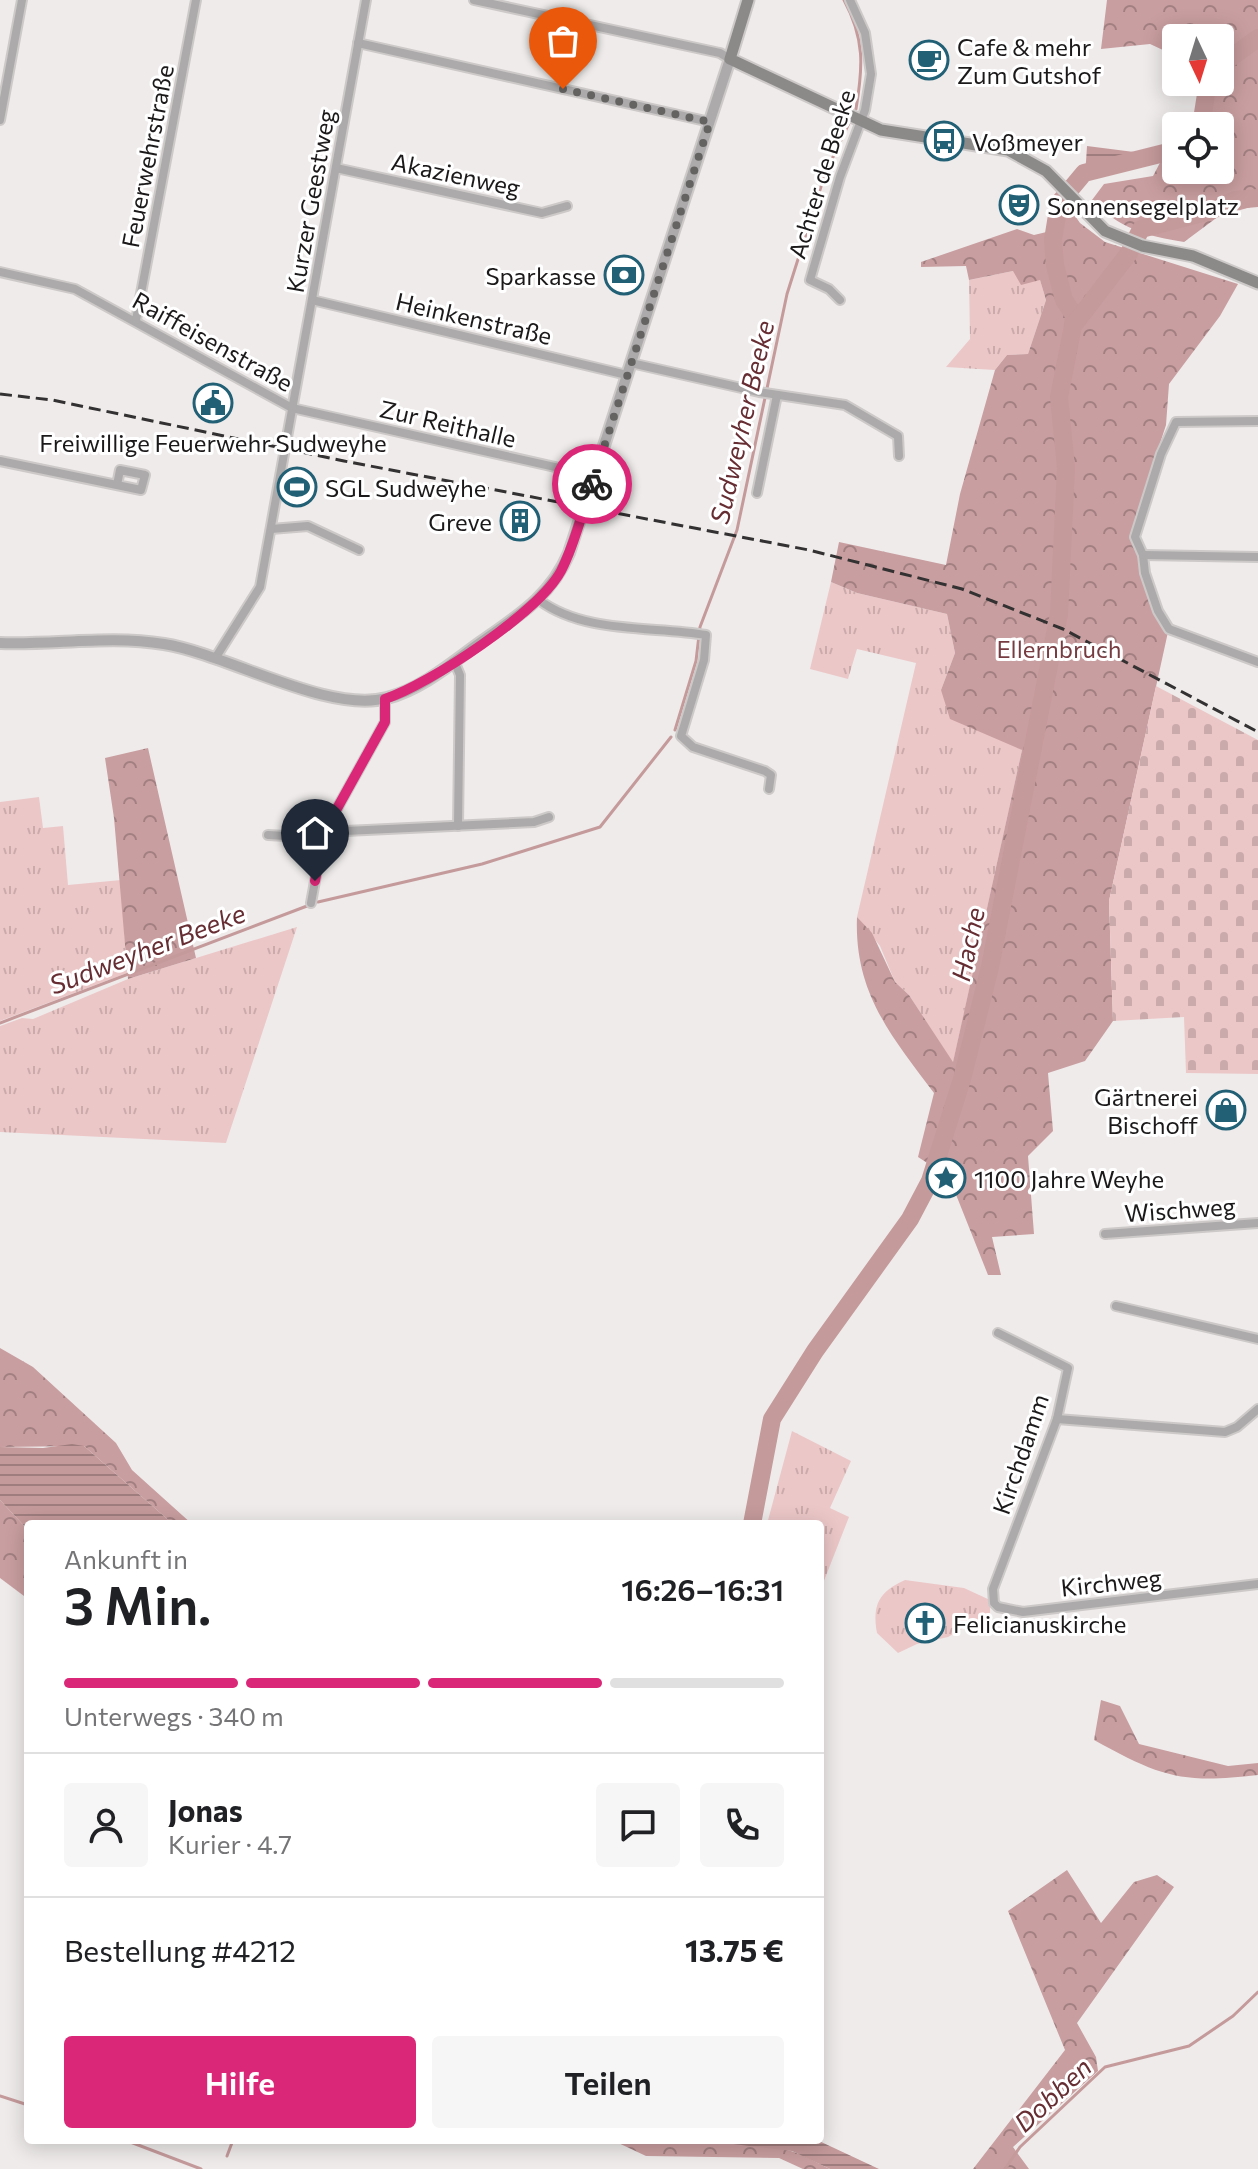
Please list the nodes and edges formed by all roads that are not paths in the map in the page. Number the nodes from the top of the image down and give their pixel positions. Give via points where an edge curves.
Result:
1 (22, 0) edge
2 (196, 0) edge
3 (366, 0) edge
4 (474, 0) edge
5 (748, 0) edge
6 (850, 0) edge
7 (499, 3) edge
8 (358, 43) junction
9 (730, 59) junction
10 (0, 120) edge
11 (859, 121) junction
12 (710, 122) junction
13 (336, 168) junction
14 (567, 206) dead end
15 (0, 272) edge
16 (1258, 283) edge
17 (312, 300) junction
18 (840, 300) dead end
19 (136, 320) junction
20 (631, 363) junction
21 (627, 375) junction
22 (777, 395) junction
23 (292, 408) junction
24 (1258, 421) edge
25 (899, 456) dead end
26 (0, 461) edge
27 (595, 476) junction
28 (117, 485) dead end
29 (757, 493) dead end
30 (271, 529) junction
31 (359, 550) dead end
32 (1143, 555) junction
33 (1258, 557) edge
34 (539, 600) junction
35 (0, 643) edge
36 (216, 657) junction
37 (454, 661) junction
38 (1258, 662) edge
39 (385, 699) junction
40 (769, 789) dead end
41 (549, 817) dead end
42 (458, 826) junction
43 (268, 835) dead end
44 (323, 835) junction
45 (311, 903) dead end
46 (1258, 1223) edge
47 (1105, 1234) dead end
48 (1116, 1306) dead end
49 (998, 1333) dead end
50 (1258, 1339) edge
51 (1258, 1409) edge
52 (1057, 1419) junction
53 (996, 1581) joint
54 (1258, 1584) edge

1 - 10 street
2 - 19 street, Feuerwehrstraße
3 - 8 street, Kurzer Geestweg
4 - 7 street
5 - 9 main road
6 - 11 street, Achter de Beeke via 870,53 871,74
7 - 9 street
8 - 12 street
8 - 13 street, Kurzer Geestweg
9 - 11 main road
9 - 12 street
11 - 16 main road via 903,135 1008,150 1027,158 1069,193 1105,231 1124,241 1193,256
11 - 18 street, Achter de Beeke via 810,280
12 - 20 street
13 - 14 street, Akazienweg via 542,213
13 - 17 street, Kurzer Geestweg
15 - 19 street, Raiffeisenstraße via 75,289
17 - 21 street, Heinkenstraße
17 - 23 street, Kurzer Geestweg
19 - 23 street, Raiffeisenstraße
20 - 21 street
20 - 22 street
21 - 27 street
22 - 25 street via 845,405 870,417 898,436
22 - 29 street
23 - 27 street, Zur Reithalle
23 - 30 street, Raiffeisenstraße
24 - 32 street via 1183,420 1171,427 1135,526
26 - 28 street
27 - 34 street via 562,569
30 - 31 street via 308,526
30 - 36 street, Raiffeisenstraße via 260,587
32 - 33 street
32 - 38 street via 1145,573 1169,629
34 - 37 street
34 - 40 street via 558,614 588,621 706,635 704,660 681,736 693,747 765,771 771,775
35 - 36 street via 135,641
36 - 39 street via 304,688 353,700
37 - 39 street
37 - 42 street via 460,675
39 - 44 street via 385,722
41 - 42 street
42 - 44 street
43 - 44 street
44 - 45 street
46 - 47 street, Wischweg
48 - 50 street
49 - 52 street, Kirchdamm via 1068,1368
51 - 52 street via 1225,1432
52 - 53 street, Kirchdamm
53 - 54 street, Kirchweg via 994,1603 1023,1612

